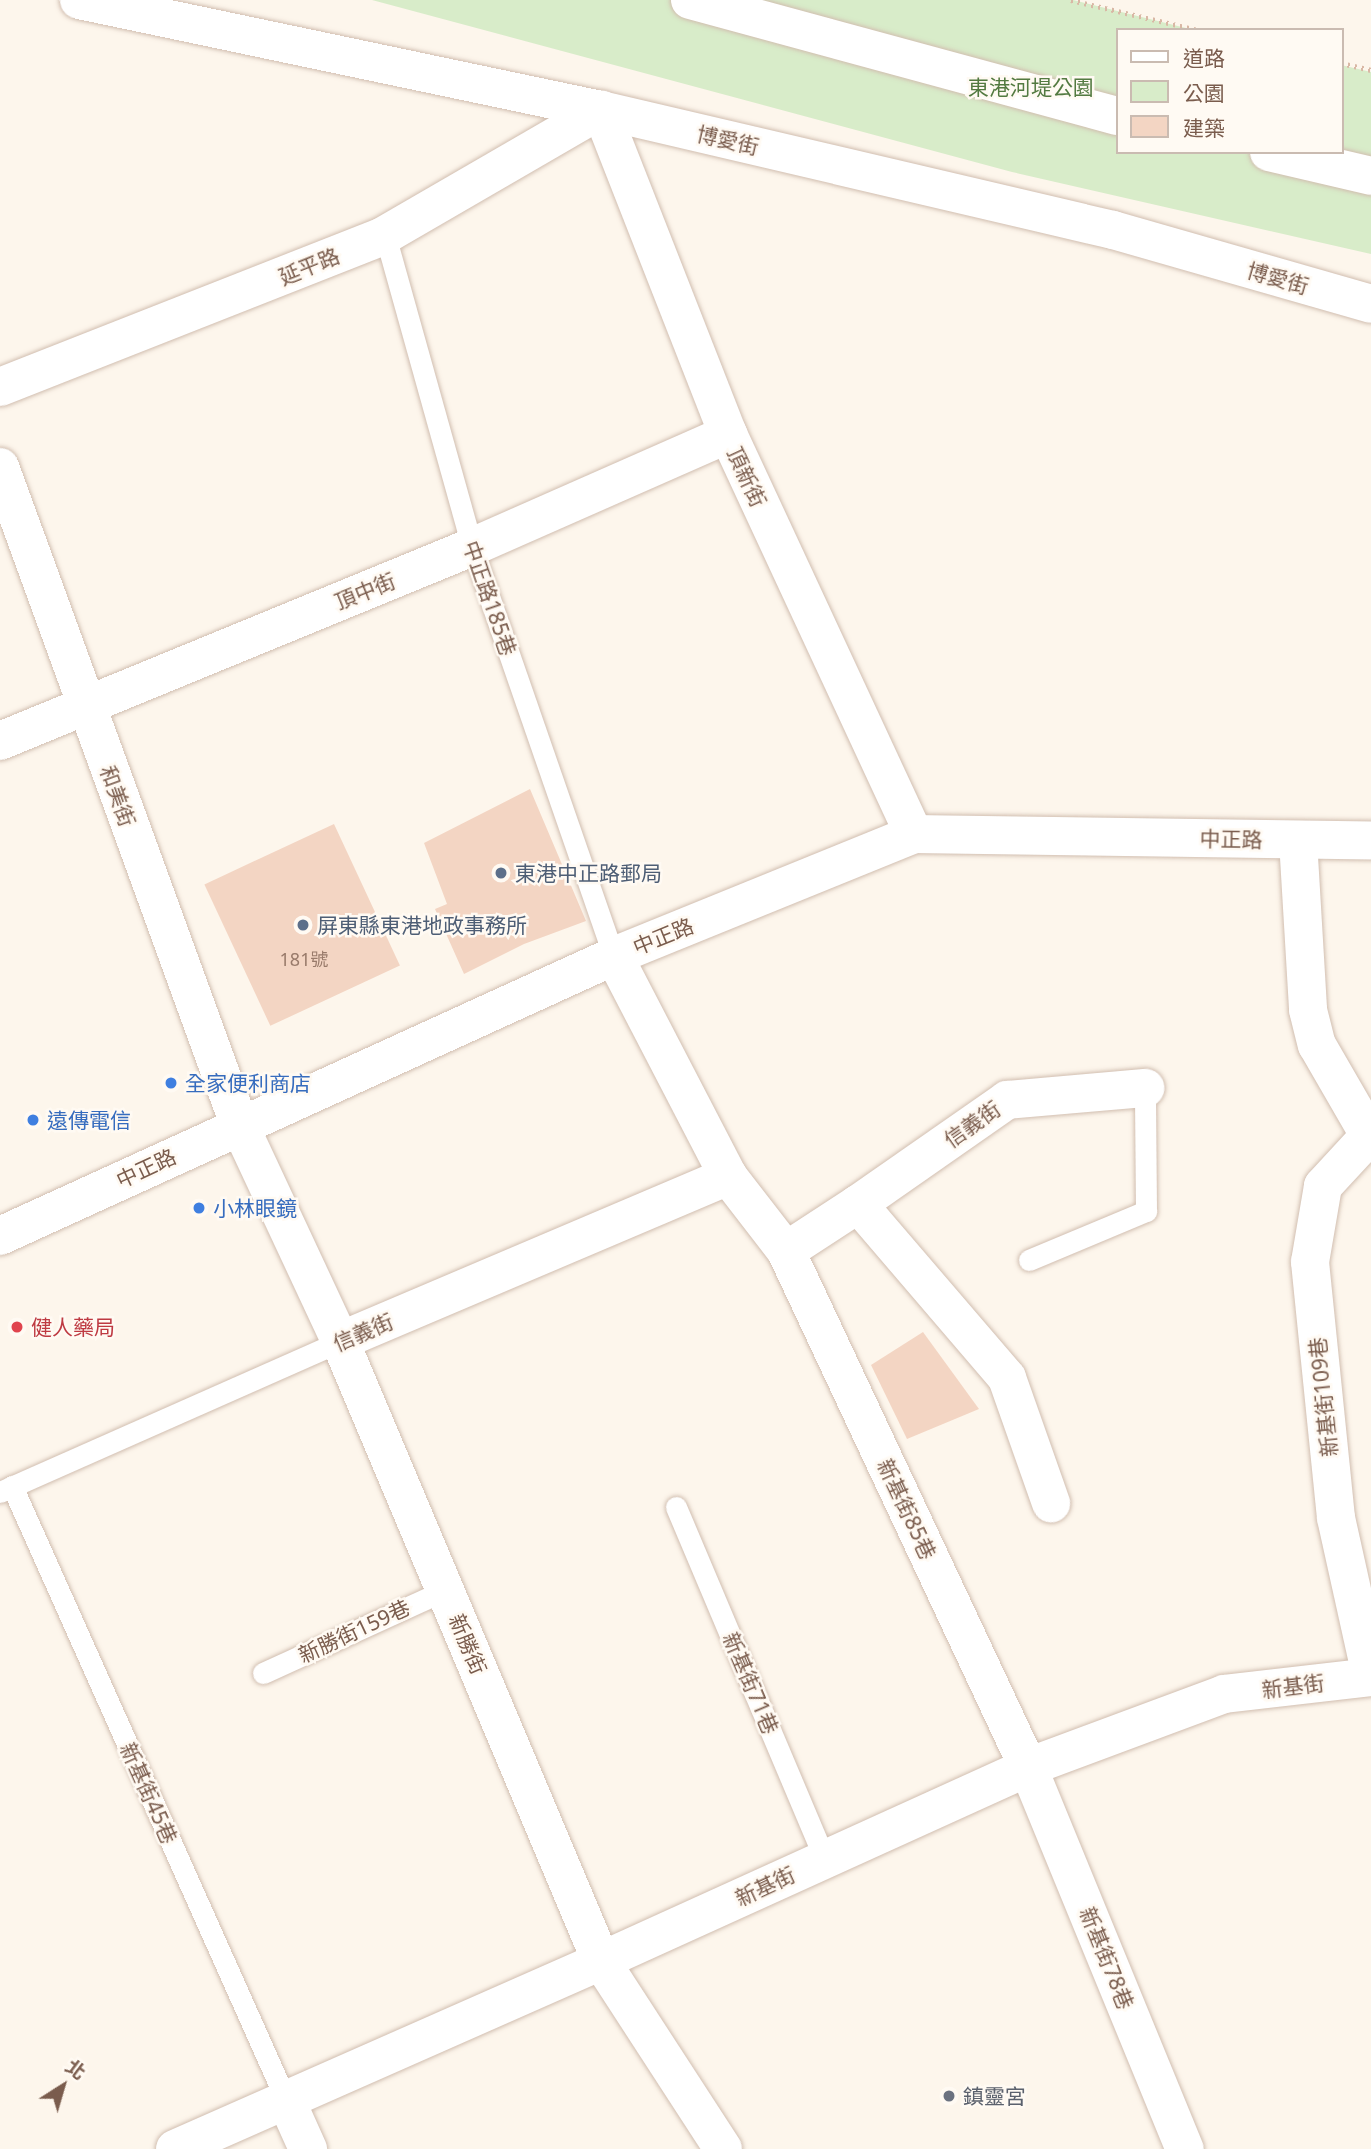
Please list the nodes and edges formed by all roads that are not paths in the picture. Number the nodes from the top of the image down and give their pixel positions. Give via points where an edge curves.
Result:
1 (79, 0) edge
2 (690, 0) edge
3 (601, 110) junction
4 (1116, 116) edge
5 (1278, 154) edge
6 (1371, 176) edge
7 (385, 235) junction
8 (1371, 304) edge
9 (0, 387) edge
10 (728, 434) junction
11 (0, 467) edge
12 (472, 547) junction
13 (85, 706) junction
14 (0, 741) edge
15 (914, 834) junction
16 (1371, 839) edge
17 (1298, 840) junction
18 (614, 956) junction
19 (1145, 1088) joint
20 (239, 1124) junction
21 (1370, 1135) edge
22 (728, 1176) junction
23 (858, 1203) junction
24 (0, 1236) edge
25 (786, 1251) junction
26 (1029, 1260) dead end
27 (340, 1341) junction
28 (6, 1489) edge
29 (1051, 1503) dead end
30 (676, 1507) dead end
31 (445, 1590) junction
32 (263, 1673) dead end
33 (1371, 1677) edge
34 (1028, 1767) junction
35 (825, 1859) junction
36 (601, 1961) junction
37 (286, 2100) junction
38 (176, 2149) edge
39 (309, 2149) edge
40 (723, 2149) edge
41 (1185, 2149) edge

1 - 3 street, 博愛街
2 - 4 street
3 - 7 street, 延平路
3 - 8 street, 博愛街 via 1113,230
3 - 10 street, 頂新街
5 - 6 street
7 - 9 street, 延平路
7 - 12 lane, 中正路185巷
10 - 12 street, 頂中街
10 - 15 street, 頂新街
11 - 13 street, 和美街
12 - 13 street, 頂中街
12 - 18 lane, 中正路185巷
13 - 14 street, 頂中街
13 - 20 street, 和美街
15 - 17 street, 中正路
15 - 18 street, 中正路
16 - 17 street, 中正路
17 - 21 street via 1308,1010 1317,1045
18 - 20 street, 中正路
18 - 22 street, 新基街85巷
19 - 23 street, 信義街 via 1007,1100
19 - 26 lane via 1146,1211
20 - 24 street, 中正路
20 - 27 street, 新勝街
21 - 33 street, 新基街109巷 via 1324,1186 1310,1262 1336,1518
22 - 25 street, 新基街85巷
22 - 27 street, 信義街
23 - 25 street
23 - 29 street via 1007,1378
25 - 34 street, 新基街85巷
27 - 28 lane, 信義街
27 - 31 street, 新勝街
28 - 37 lane, 新基街45巷
30 - 35 lane, 新基街71巷
31 - 32 lane, 新勝街159巷
31 - 36 street, 新勝街
33 - 34 street, 新基街 via 1224,1694
34 - 35 street, 新基街
34 - 41 street, 新基街78巷
35 - 36 street, 新基街
36 - 37 street, 新基街
36 - 40 street, 新勝街
37 - 38 street, 新基街
37 - 39 street

